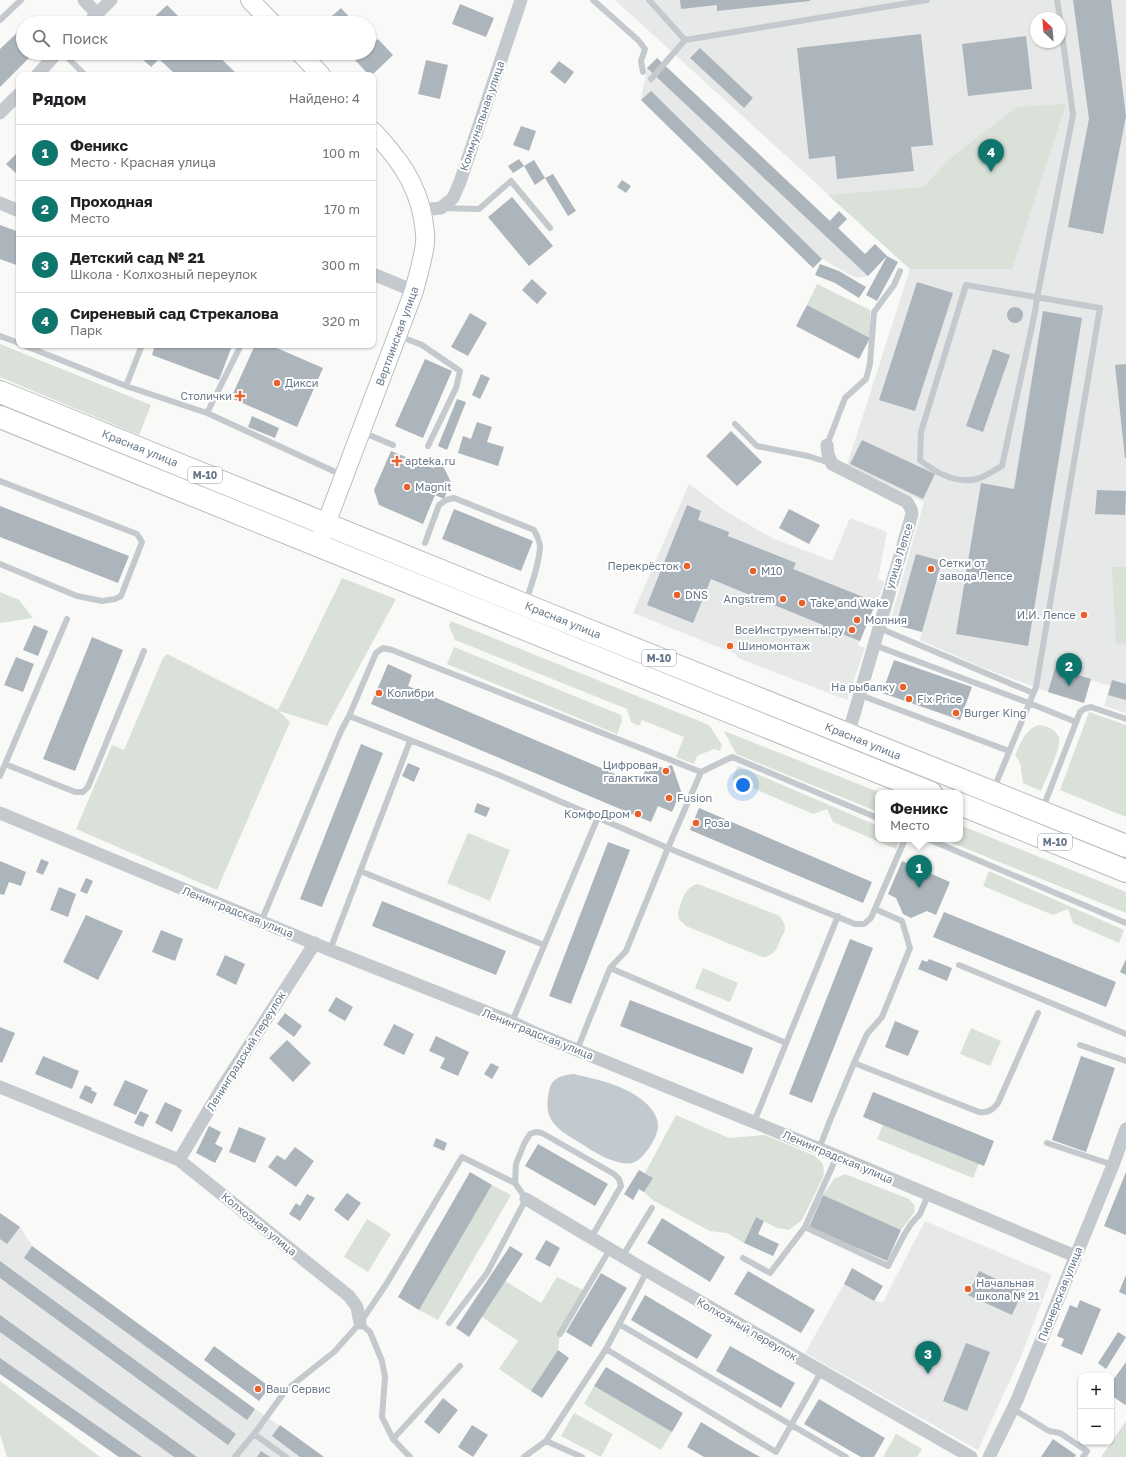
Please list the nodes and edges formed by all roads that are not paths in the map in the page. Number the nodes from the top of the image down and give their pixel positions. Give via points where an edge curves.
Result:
1 (21, 0) edge
2 (84, 0) edge
3 (111, 0) edge
4 (250, 0) edge
5 (521, 0) edge
6 (594, 0) edge
7 (649, 0) edge
8 (927, 0) edge
9 (1057, 0) edge
10 (1059, 12) edge
11 (97, 14) joint
12 (265, 16) edge
13 (0, 20) edge
14 (685, 40) junction
15 (1064, 48) edge
16 (51, 60) edge
17 (70, 60) edge
18 (307, 60) edge
19 (40, 72) edge
20 (82, 72) edge
21 (318, 72) edge
22 (643, 72) dead end
23 (651, 79) dead end
24 (16, 97) edge
25 (0, 113) edge
26 (376, 134) edge
27 (0, 203) edge
28 (441, 208) junction
29 (16, 210) edge
30 (421, 210) junction
31 (550, 228) dead end
32 (900, 271) dead end
33 (376, 275) edge
34 (414, 291) junction
35 (1038, 298) junction
36 (397, 335) junction
37 (0, 336) edge
38 (16, 342) edge
39 (31, 348) edge
40 (141, 348) edge
41 (240, 348) edge
42 (126, 386) junction
43 (0, 392) edge
44 (207, 413) junction
45 (0, 417) edge
46 (735, 424) dead end
47 (361, 431) junction
48 (393, 445) dead end
49 (827, 445) joint
50 (428, 446) dead end
51 (832, 464) junction
52 (345, 476) junction
53 (0, 481) edge
54 (326, 523) junction
55 (425, 543) dead end
56 (318, 546) junction
57 (0, 564) edge
58 (525, 605) junction
59 (67, 619) dead end
60 (879, 628) junction
61 (874, 645) junction
62 (144, 651) dead end
63 (1033, 693) junction
64 (860, 695) junction
65 (1029, 703) junction
66 (349, 716) junction
67 (1126, 719) edge
68 (1076, 722) junction
69 (848, 735) junction
70 (410, 741) junction
71 (1009, 751) junction
72 (5, 764) junction
73 (701, 772) junction
74 (0, 776) edge
75 (924, 790) edge
76 (992, 792) junction
77 (963, 805) edge
78 (1041, 812) junction
79 (0, 813) edge
80 (984, 814) junction
81 (598, 817) junction
82 (875, 817) edge
83 (904, 842) edge
84 (935, 842) edge
85 (1126, 846) edge
86 (668, 848) junction
87 (360, 871) junction
88 (1126, 871) edge
89 (875, 909) junction
90 (838, 916) junction
91 (261, 922) junction
92 (1126, 923) edge
93 (315, 944) junction
94 (544, 945) junction
95 (330, 950) junction
96 (959, 965) dead end
97 (610, 968) junction
98 (1038, 1013) dead end
99 (512, 1022) junction
100 (1126, 1034) edge
101 (786, 1042) junction
102 (1080, 1045) dead end
103 (577, 1050) junction
104 (1126, 1061) edge
105 (854, 1063) junction
106 (0, 1086) edge
107 (754, 1122) junction
108 (1126, 1129) edge
109 (1047, 1143) dead end
110 (819, 1149) junction
111 (837, 1156) junction
112 (179, 1160) junction
113 (1113, 1165) junction
114 (515, 1183) junction
115 (928, 1195) junction
116 (526, 1199) junction
117 (652, 1208) dead end
118 (805, 1227) junction
119 (591, 1238) junction
120 (610, 1250) junction
121 (622, 1256) junction
122 (1075, 1256) junction
123 (743, 1258) dead end
124 (647, 1271) junction
125 (360, 1323) junction
126 (449, 1323) dead end
127 (619, 1324) junction
128 (560, 1334) dead end
129 (606, 1349) junction
130 (460, 1366) dead end
131 (821, 1372) junction
132 (1013, 1409) junction
133 (791, 1425) junction
134 (254, 1434) junction
135 (393, 1439) junction
136 (546, 1441) junction
137 (235, 1457) edge
138 (286, 1457) edge
139 (410, 1457) edge
140 (524, 1457) edge
141 (582, 1457) edge
142 (846, 1457) edge
143 (970, 1457) edge
144 (989, 1457) edge
145 (1083, 1457) edge

1 - 13 lane
2 - 11 street
3 - 11 street
4 - 12 main road
5 - 28 street, Коммунальная улица via 460,182 453,198
6 - 22 lane via 645,49 641,61
7 - 14 lane
8 - 14 lane
9 - 10 lane
14 - 23 lane
15 - 35 lane via 1074,115
16 - 19 street
17 - 20 lane
18 - 21 main road
24 - 25 street
26 - 30 main road, Вертлинская улица via 392,152 414,186
27 - 29 street
28 - 30 street
28 - 31 lane via 479,209 511,182
30 - 34 main road, Вертлинская улица via 426,241
32 - 49 lane via 894,285 874,312 870,364 866,379 844,398
33 - 34 street
34 - 36 main road, Вертлинская улица
35 - 35 lane via 1002,466 978,478 956,480 930,468 920,460 921,432 966,285
35 - 63 lane via 1100,308
36 - 47 main road, Вертлинская улица
36 - 50 lane via 422,346 460,371 456,388
37 - 38 lane
39 - 42 lane
40 - 42 lane
41 - 44 lane
42 - 44 lane
43 - 54 highway, Красная улица / М-10
44 - 52 lane
45 - 56 highway, Красная улица / М-10
46 - 51 lane via 757,446 808,456
47 - 48 lane
47 - 52 main road, Вертлинская улица
49 - 51 street
51 - 60 street, улица Лепсе via 907,502 911,509 912,514
52 - 54 main road, Вертлинская улица
53 - 57 lane via 138,534 142,542 121,596 109,601 77,596
54 - 56 main road, Вертлинская улица
54 - 58 highway, Красная улица / М-10
55 - 58 lane via 439,505 454,498 534,530 540,544 539,553
56 - 75 highway, Красная улица / М-10
58 - 69 highway, Красная улица / М-10
59 - 72 lane
60 - 61 street, улица Лепсе
60 - 63 lane
61 - 64 street, улица Лепсе
61 - 65 lane
62 - 72 lane via 88,787 82,792 75,792
63 - 65 lane
64 - 69 street, улица Лепсе
64 - 71 lane
65 - 68 lane
65 - 71 lane
66 - 70 lane
66 - 73 lane via 376,653 386,648
66 - 91 lane
67 - 68 lane via 1091,707 1082,710
68 - 78 lane
69 - 76 highway, Красная улица / М-10
70 - 81 lane
70 - 87 lane
71 - 76 lane
72 - 74 lane
73 - 82 lane via 732,757
73 - 86 lane
76 - 78 highway, Красная улица / М-10
76 - 80 lane
77 - 80 highway, М-10
78 - 85 highway, Красная улица / М-10
79 - 91 street, Ленинградская улица
80 - 88 highway, М-10
81 - 86 lane
81 - 94 lane
83 - 89 lane
84 - 92 lane
86 - 90 lane
86 - 97 lane via 626,951
87 - 94 lane
87 - 95 lane
89 - 90 lane via 868,922 860,924
89 - 105 lane via 902,922 910,948 882,1017 868,1034
90 - 101 lane
91 - 93 street, Ленинградская улица
93 - 95 street, Ленинградская улица
93 - 112 street, Ленинградский переулок via 220,1091
94 - 99 lane
95 - 99 street, Ленинградская улица
96 - 100 lane
97 - 101 lane
97 - 103 lane
98 - 105 lane via 998,1103 984,1113
99 - 103 street, Ленинградская улица
101 - 107 lane
102 - 104 lane
103 - 107 street, Ленинградская улица
105 - 110 lane
106 - 112 street, Колхозная улица
107 - 110 street, Ленинградская улица
108 - 113 street, Пионерская улица
109 - 113 lane
110 - 111 street, Ленинградская улица
111 - 115 street, Ленинградская улица
111 - 118 lane
112 - 125 street, Колхозная улица via 349,1296 357,1307
113 - 122 street, Пионерская улица
114 - 116 lane
114 - 119 lane via 516,1164 524,1144 530,1134 536,1132 614,1174 621,1186
114 - 125 lane via 462,1157 387,1283
115 - 118 lane via 920,1214 904,1235 888,1266
115 - 122 street, Ленинградская улица
116 - 119 street, Колхозный переулок
116 - 126 lane via 487,1272
117 - 121 lane
118 - 123 lane via 770,1273
119 - 120 street, Колхозный переулок
120 - 121 street, Колхозный переулок
120 - 128 lane
121 - 124 street, Колхозный переулок
122 - 132 street, Пионерская улица
124 - 127 lane
124 - 131 street, Колхозный переулок
125 - 134 lane via 334,1352 286,1390
125 - 135 lane, Колхозная улица via 370,1332 382,1361 385,1377 382,1417
127 - 129 lane
127 - 133 lane
129 - 133 lane via 776,1452
129 - 136 lane
130 - 135 lane
131 - 133 lane
131 - 143 street, Колхозный переулок
132 - 144 street, Пионерская улица
132 - 145 lane via 1049,1431 1060,1433 1087,1451
133 - 142 lane
134 - 137 lane
134 - 138 lane
135 - 139 lane, Колхозная улица
136 - 140 lane
136 - 141 lane

